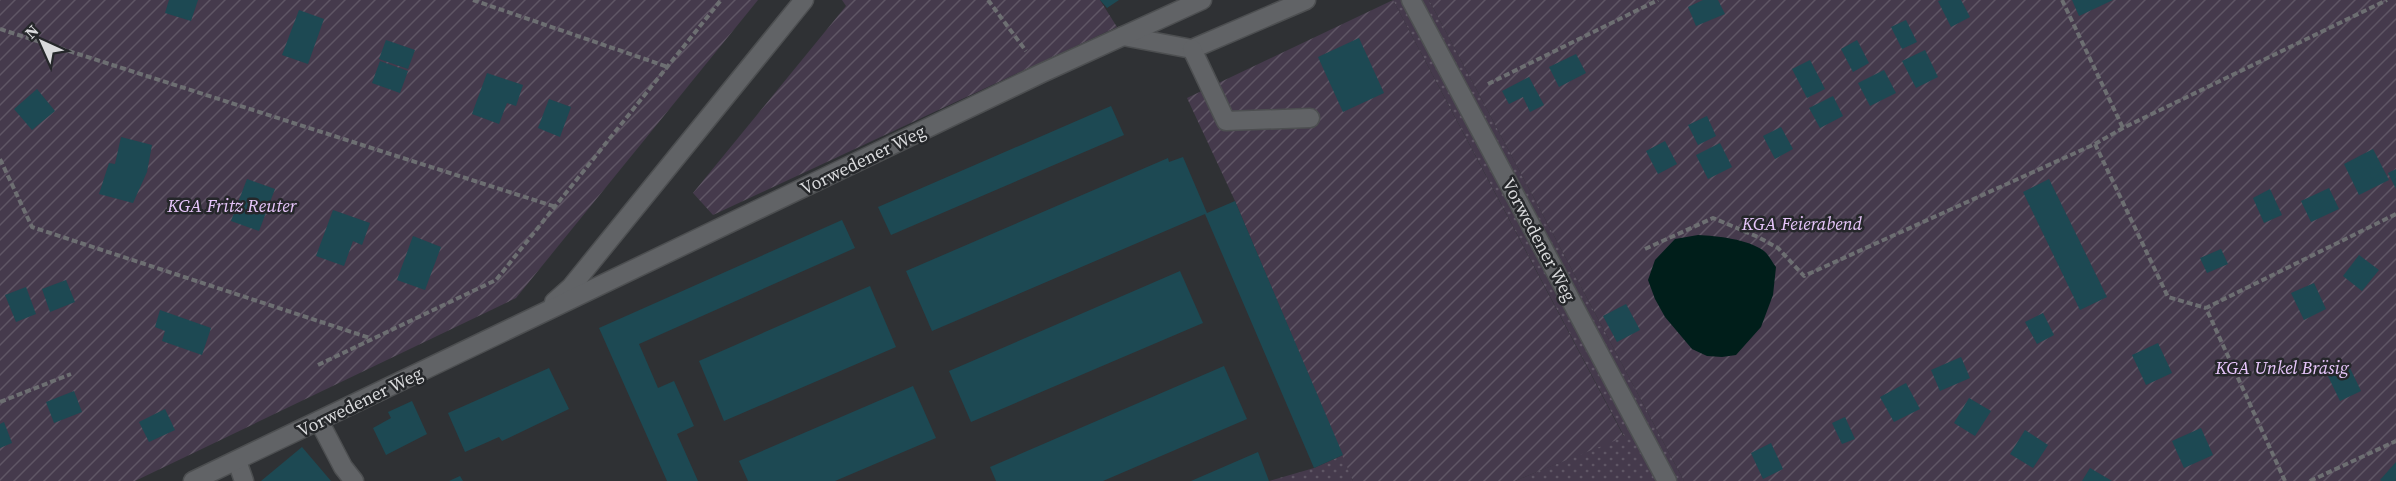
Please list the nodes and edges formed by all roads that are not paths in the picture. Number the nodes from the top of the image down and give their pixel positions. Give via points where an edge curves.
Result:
1 (804, 0) edge
2 (1202, 0) edge
3 (1306, 0) edge
4 (1411, 0) edge
5 (1124, 36) junction
6 (1192, 49) junction
7 (1310, 118) dead end
8 (526, 322) junction
9 (319, 421) junction
10 (237, 461) junction
11 (193, 481) edge
12 (244, 481) edge
13 (354, 481) edge
14 (1667, 481) edge

1 - 8 street, Vorwedener Weg via 571,287
2 - 5 street, Vorwedener Weg
3 - 6 street
4 - 14 street, Vorwedener Weg
5 - 6 street
5 - 8 street, Vorwedener Weg
6 - 7 street via 1226,121
8 - 9 street, Vorwedener Weg
9 - 10 street, Vorwedener Weg
9 - 13 street
10 - 11 street, Vorwedener Weg
10 - 12 street

